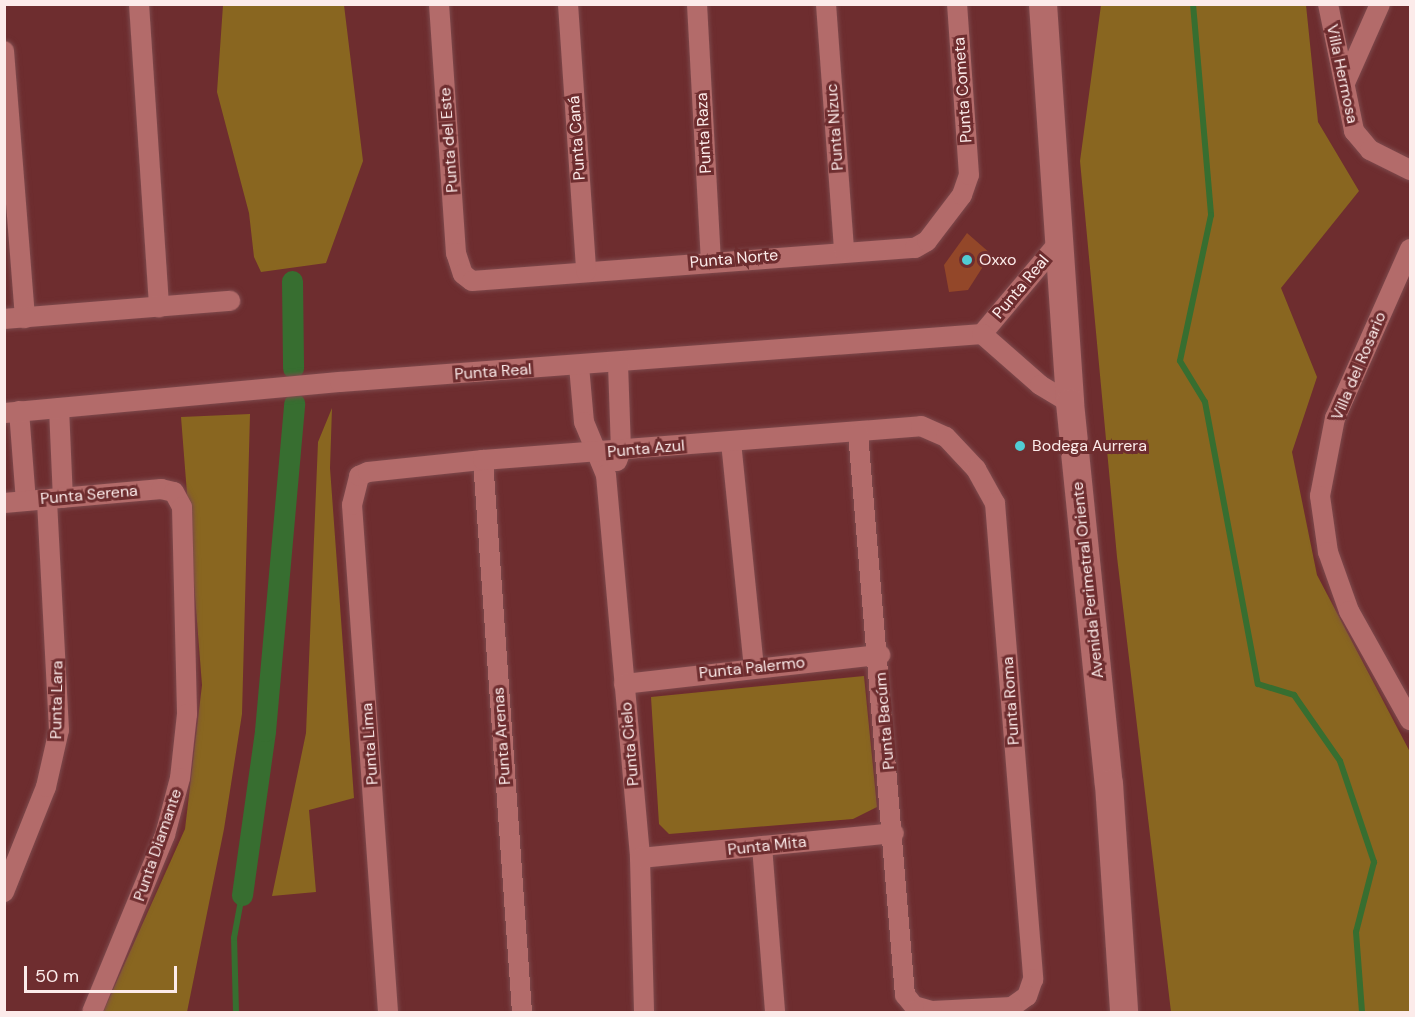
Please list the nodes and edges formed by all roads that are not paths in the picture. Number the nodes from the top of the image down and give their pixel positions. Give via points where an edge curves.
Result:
1 (139, 4) edge
2 (439, 4) edge
3 (568, 4) edge
4 (697, 4) edge
5 (826, 4) edge
6 (957, 4) edge
7 (1043, 4) edge
8 (1328, 4) edge
9 (1380, 4) edge
10 (4, 51) edge
11 (1345, 83) junction
12 (1410, 170) edge
13 (969, 175) joint
14 (1060, 241) junction
15 (1410, 249) edge
16 (844, 250) junction
17 (711, 261) junction
18 (586, 271) junction
19 (463, 274) joint
20 (230, 301) dead end
21 (159, 307) junction
22 (25, 318) junction
23 (4, 319) edge
24 (982, 334) junction
25 (618, 362) junction
26 (579, 366) junction
27 (1070, 403) junction
28 (59, 408) junction
29 (12, 412) edge
30 (934, 430) joint
31 (858, 433) junction
32 (731, 442) junction
33 (621, 450) junction
34 (594, 454) junction
35 (483, 460) junction
36 (606, 475) junction
37 (359, 476) joint
38 (174, 492) joint
39 (55, 499) junction
40 (26, 501) junction
41 (4, 503) edge
42 (880, 655) junction
43 (754, 667) junction
44 (624, 684) junction
45 (1410, 720) edge
46 (894, 833) junction
47 (762, 846) junction
48 (640, 858) junction
49 (4, 892) edge
50 (914, 1006) joint
51 (92, 1012) edge
52 (388, 1012) edge
53 (522, 1012) edge
54 (644, 1012) edge
55 (775, 1012) edge
56 (1124, 1012) edge

1 - 21 street
2 - 19 street, Punta del Este via 456,253
3 - 18 street, Punta Caná
4 - 17 street, Punta Raza
5 - 16 street, Punta Nizuc
6 - 13 street, Punta Cometa
7 - 14 street, Avenida Perimetral Oriente
8 - 11 street, Villa Hermosa
9 - 11 street
10 - 22 street
11 - 12 street, Villa Hermosa via 1354,131 1361,142
13 - 16 street, Punta Norte via 962,195 921,245
14 - 24 street, Punta Real
14 - 27 street, Avenida Perimetral Oriente
15 - 45 street, Villa del Rosario via 1335,418 1320,496 1328,552 1349,611
16 - 17 street, Punta Norte
17 - 18 street, Punta Norte
18 - 19 street, Punta Norte via 472,280
20 - 21 street
21 - 22 street
22 - 23 street
24 - 25 street, Punta Real
24 - 27 street, Punta Real via 1040,385
25 - 26 street, Punta Real
25 - 33 street
26 - 28 street, Punta Real via 340,382
26 - 34 street, Punta Cielo via 584,422
27 - 56 street, Avenida Perimetral Oriente via 1109,784
28 - 29 street, Punta Real
28 - 39 street, Punta Lara
29 - 40 street
30 - 31 street, Punta Azul via 921,426
30 - 50 street, Punta Roma via 946,436 976,469 995,503 1033,979 1027,996 1012,1007 932,1011
31 - 32 street, Punta Azul
31 - 42 street, Punta Bacúm
32 - 33 street, Punta Azul
32 - 43 street
33 - 34 street, Punta Azul
33 - 36 street
34 - 35 street, Punta Azul
34 - 36 street, Punta Cielo
35 - 37 street, Punta Azul
35 - 53 street, Punta Arenas
36 - 44 street, Punta Cielo
37 - 52 street, Punta Lima via 352,505
38 - 39 street, Punta Serena via 160,489
38 - 51 street, Punta Diamante via 182,507 187,714 180,778 165,835
39 - 40 street, Punta Serena
39 - 49 street, Punta Lara via 59,730 46,787
40 - 41 street, Punta Serena
42 - 43 street, Punta Palermo
42 - 46 street, Punta Bacúm
43 - 44 street, Punta Palermo
44 - 48 street, Punta Cielo
46 - 47 street, Punta Mita
46 - 50 street, Punta Bacúm via 902,984
47 - 48 street, Punta Mita
47 - 55 street
48 - 54 street, Punta Cielo

